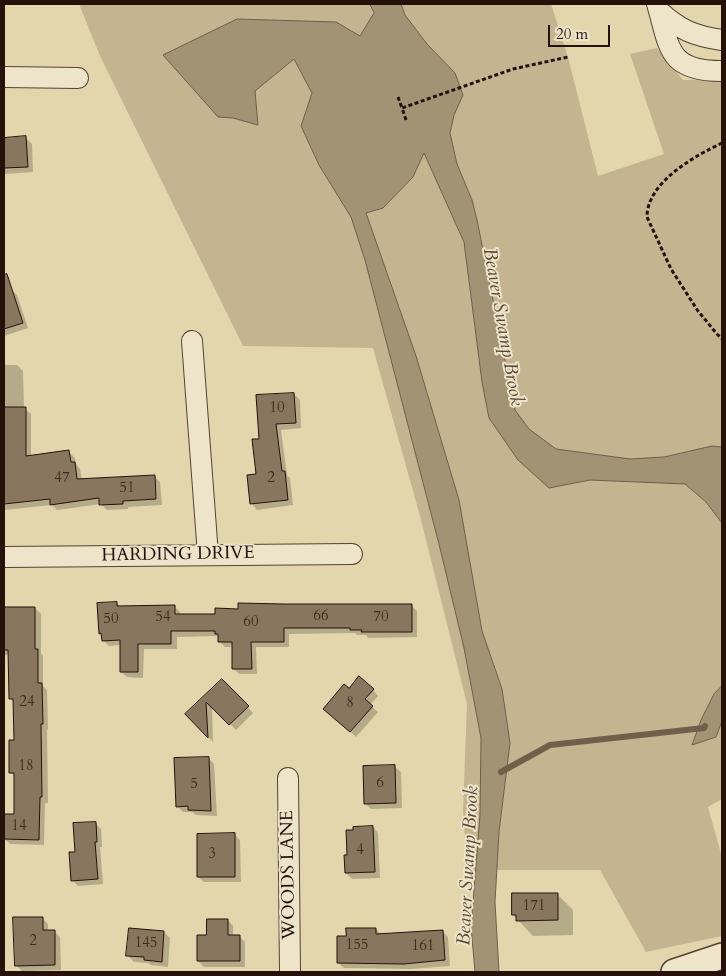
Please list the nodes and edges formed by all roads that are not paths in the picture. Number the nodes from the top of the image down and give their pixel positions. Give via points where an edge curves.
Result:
1 (658, 7) edge
2 (722, 40) edge
3 (722, 71) edge
4 (4, 78) edge
5 (78, 78) dead end
6 (192, 341) dead end
7 (352, 554) dead end
8 (208, 555) junction
9 (4, 557) edge
10 (288, 778) dead end
11 (722, 956) edge
12 (290, 972) edge
13 (674, 972) edge

1 - 2 street via 673,23 689,32
1 - 3 street via 674,55 687,66
4 - 5 street
6 - 8 street
7 - 8 street, HARDING DRIVE
8 - 9 street, HARDING DRIVE
10 - 12 street, WOODS LANE
11 - 13 street

